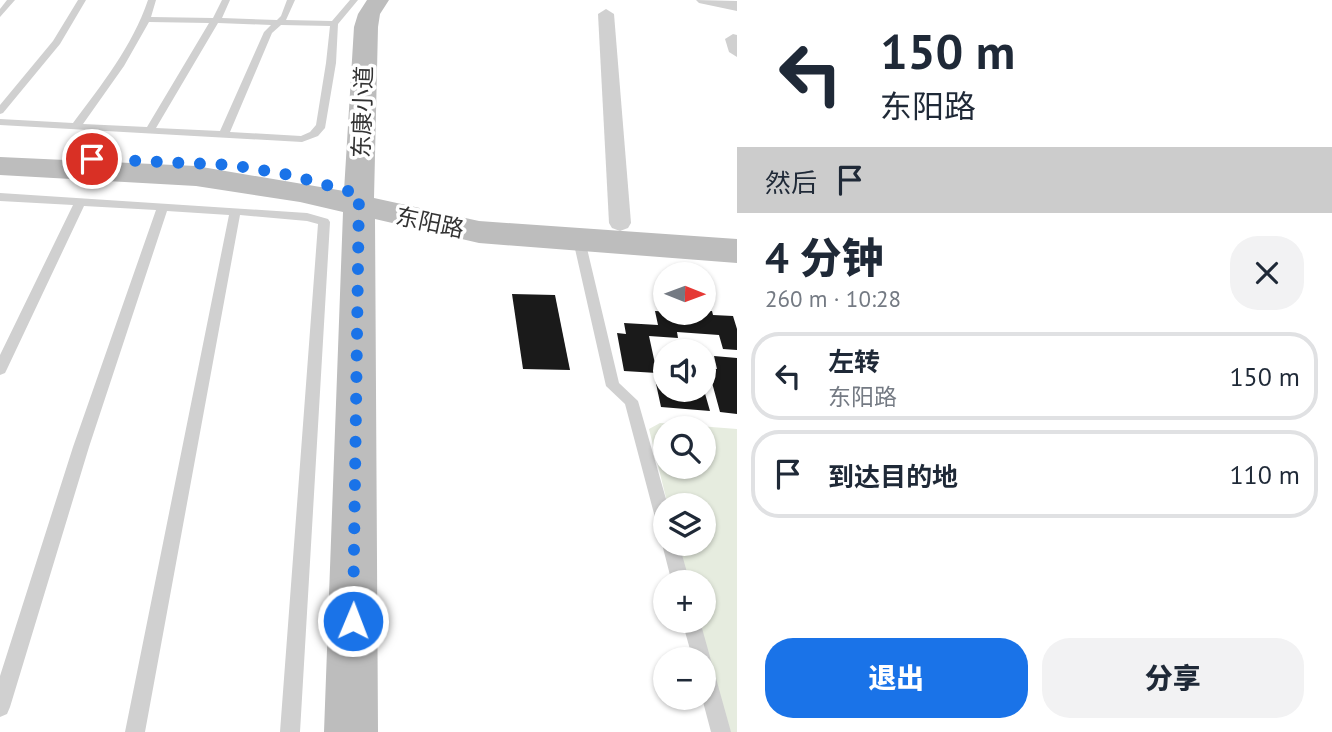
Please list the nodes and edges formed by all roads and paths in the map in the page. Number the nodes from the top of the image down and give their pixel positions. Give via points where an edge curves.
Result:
1 (11, 0) edge
2 (82, 0) edge
3 (152, 0) edge
4 (226, 0) edge
5 (290, 0) edge
6 (354, 0) edge
7 (378, 0) edge
8 (704, 0) edge
9 (737, 6) edge
10 (606, 14) dead end
11 (0, 15) edge
12 (146, 19) junction
13 (216, 20) junction
14 (279, 22) junction
15 (334, 24) junction
16 (0, 111) edge
17 (0, 122) edge
18 (76, 126) junction
19 (150, 130) junction
20 (224, 134) junction
21 (0, 155) edge
22 (0, 166) edge
23 (0, 197) edge
24 (359, 200) junction
25 (80, 202) junction
26 (163, 207) junction
27 (235, 211) junction
28 (620, 223) junction
29 (737, 232) edge
30 (579, 240) junction
31 (737, 251) edge
32 (0, 369) edge
33 (656, 493) edge
34 (0, 707) edge
35 (715, 710) edge
36 (135, 732) edge
37 (290, 732) edge
38 (351, 732) edge
39 (721, 732) edge

1 - 11 lane
2 - 16 lane via 57,42
3 - 12 lane
4 - 13 lane
5 - 14 lane
6 - 15 lane
7 - 24 main road, 东康小道 via 366,27
8 - 9 street
10 - 28 street
12 - 13 lane
12 - 18 lane via 129,53
13 - 14 lane
13 - 19 lane
14 - 15 lane
14 - 20 lane via 268,32
15 - 20 lane via 318,130 302,139
17 - 18 lane
18 - 19 lane
19 - 20 lane
21 - 24 main road, 东阳路 via 212,162 290,175
22 - 24 main road, 东阳路 via 197,176
23 - 25 lane
24 - 28 main road, 东阳路
24 - 30 main road, 东阳路 via 458,229
24 - 38 main road, 东康小道
25 - 26 lane
25 - 32 lane
26 - 27 lane
26 - 34 lane via 81,447
27 - 36 lane
27 - 37 lane via 324,222
28 - 29 main road, 东阳路
30 - 31 main road, 东阳路
30 - 33 lane via 613,386 631,401
35 - 39 lane

